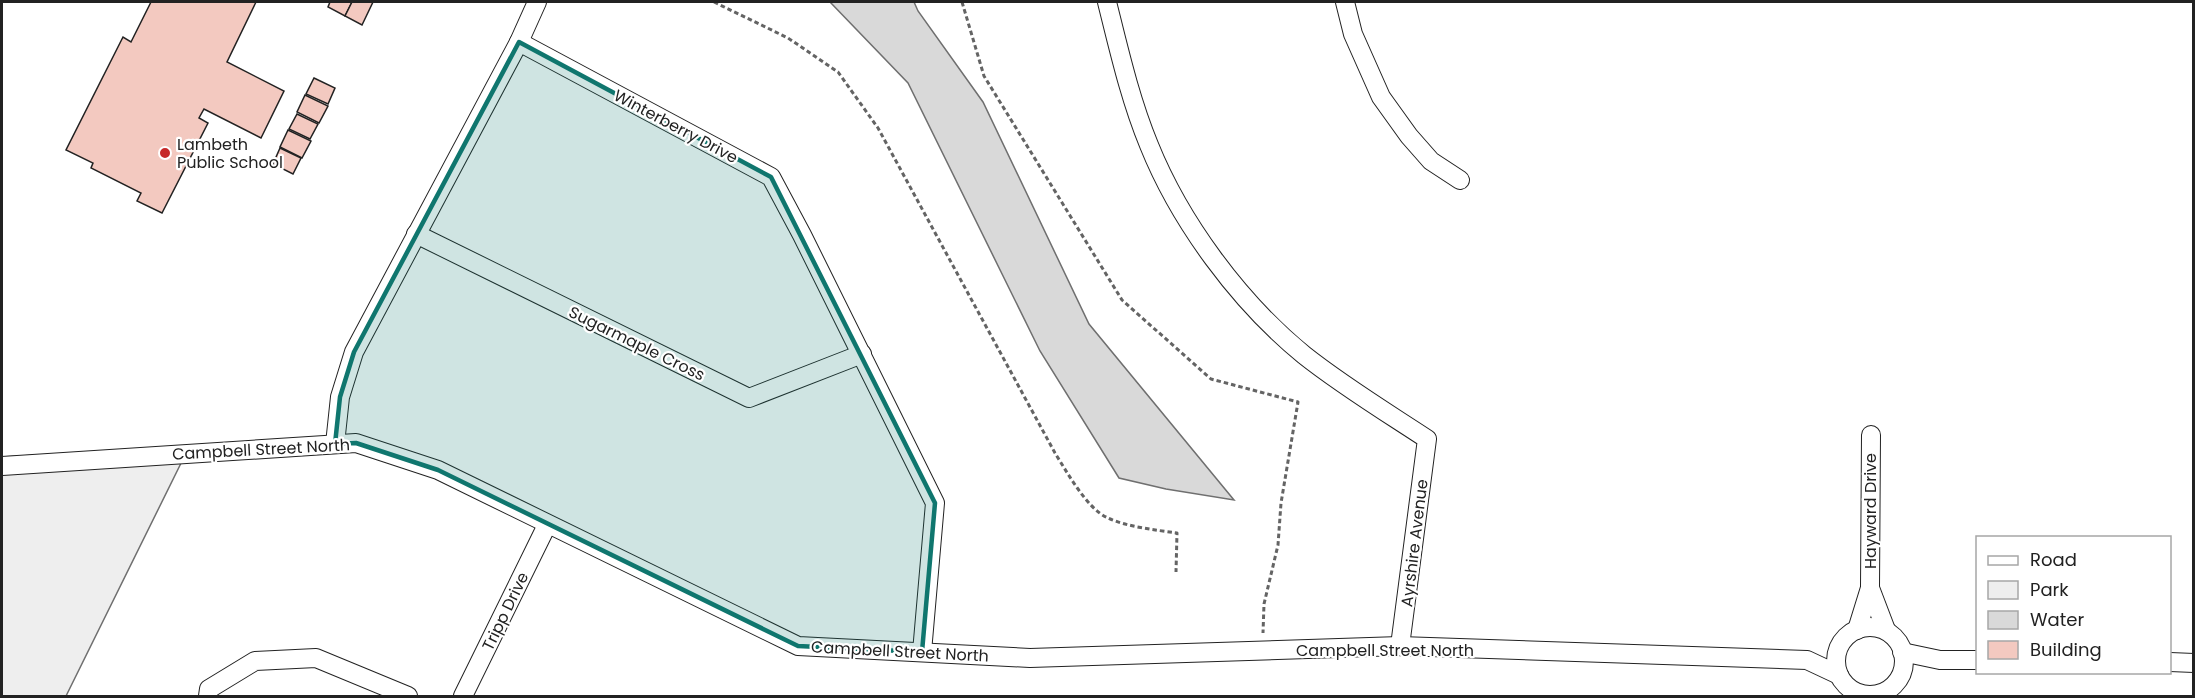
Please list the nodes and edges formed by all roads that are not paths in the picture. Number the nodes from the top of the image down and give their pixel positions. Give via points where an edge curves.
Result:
1 (537, 2) edge
2 (1107, 2) edge
3 (1345, 2) edge
4 (519, 42) junction
5 (1461, 180) dead end
6 (416, 234) junction
7 (862, 354) junction
8 (1871, 435) dead end
9 (335, 444) junction
10 (2, 466) edge
11 (547, 525) junction
12 (1870, 588) junction
13 (1857, 630) junction
14 (1886, 630) junction
15 (1400, 646) junction
16 (1839, 646) junction
17 (922, 652) junction
18 (1902, 652) junction
19 (1807, 660) junction
20 (1940, 660) junction
21 (1976, 660) edge
22 (2171, 663) edge
23 (2193, 663) edge
24 (1901, 674) junction
25 (1839, 675) junction
26 (1875, 694) edge
27 (208, 696) edge
28 (408, 696) edge
29 (464, 696) edge

1 - 4 street
2 - 15 street, Ayrshire Avenue via 1149,145 1196,236 1255,309 1302,353 1427,439
3 - 5 street via 1353,34 1381,97 1431,161
4 - 6 street
4 - 7 street, Winterberry Drive via 771,177
6 - 7 street, Sugarmaple Cross via 749,398
6 - 9 street via 354,352 340,397
7 - 17 street, Winterberry Drive via 935,503
8 - 12 street, Hayward Drive
9 - 10 street, Campbell Street North
9 - 11 street, Campbell Street North via 356,443 438,470
11 - 17 street, Campbell Street North via 798,646
11 - 29 street, Tripp Drive
12 - 13 street, Hayward Drive
12 - 14 street, Hayward Drive
13 - 14 street
13 - 16 street
14 - 18 street via 1895,637
15 - 17 street, Campbell Street North via 1030,658
15 - 19 street, Campbell Street North
16 - 19 street, Campbell Street North
16 - 25 street via 1835,660
18 - 20 street
18 - 24 street
19 - 25 street, Campbell Street North
20 - 21 street
20 - 24 street
22 - 23 street
24 - 26 street via 1891,688
25 - 26 street via 1849,689 1859,694
27 - 28 street via 209,689 255,661 316,658

